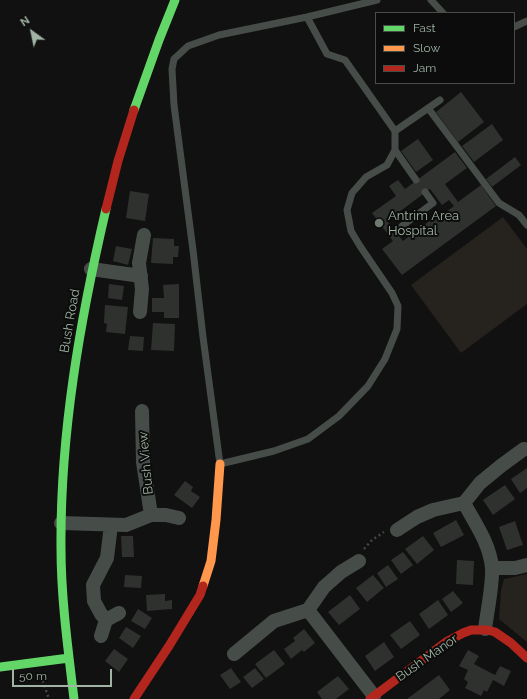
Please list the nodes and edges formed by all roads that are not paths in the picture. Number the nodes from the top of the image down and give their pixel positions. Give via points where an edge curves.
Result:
1 (175, 0) edge
2 (377, 0) edge
3 (431, 0) edge
4 (442, 12) edge
5 (307, 17) junction
6 (527, 21) edge
7 (515, 27) edge
8 (440, 100) dead end
9 (428, 108) junction
10 (395, 131) junction
11 (395, 150) junction
12 (416, 180) dead end
13 (425, 192) dead end
14 (527, 225) edge
15 (402, 226) dead end
16 (144, 235) dead end
17 (92, 270) junction
18 (141, 276) junction
19 (140, 312) dead end
20 (142, 411) dead end
21 (524, 449) dead end
22 (220, 464) junction
23 (464, 503) junction
24 (151, 515) junction
25 (179, 518) dead end
26 (61, 523) junction
27 (111, 525) junction
28 (397, 530) road end
29 (359, 561) road end
30 (527, 565) edge
31 (492, 568) junction
32 (308, 610) junction
33 (119, 614) dead end
34 (106, 620) junction
35 (485, 629) junction
36 (101, 636) dead end
37 (234, 654) dead end
38 (69, 658) junction
39 (527, 658) edge
40 (0, 667) edge
41 (372, 698) edge
42 (74, 699) edge
43 (134, 699) edge

1 - 17 main road, Bush Road via 142,82 107,202
2 - 5 lane
3 - 4 lane
5 - 10 lane via 327,54 345,60
5 - 22 lane via 197,42 188,46 174,59 172,69 181,164
6 - 7 lane
8 - 9 lane
9 - 10 lane
9 - 14 lane via 500,203 519,215
10 - 11 lane
11 - 12 lane
11 - 22 lane via 387,165 366,177 352,193 347,210 351,231 398,306 397,329 386,359 368,386 339,416 308,439
13 - 15 lane via 433,203
16 - 18 street via 139,263
17 - 18 street
17 - 26 main road, Bush Road via 68,414
18 - 19 street
20 - 24 street, Bush View via 143,462
21 - 23 street via 480,483
22 - 43 main road via 211,561 200,595
23 - 28 street via 433,510
23 - 31 street via 488,549
24 - 25 street
24 - 27 street via 126,525
26 - 27 street
26 - 38 main road, Bush Road via 62,584
27 - 34 street via 107,558 93,585 94,601
29 - 32 street via 324,587
30 - 31 street
31 - 35 street
32 - 37 street via 274,621
32 - 41 street, Bush Manor
33 - 34 street
34 - 36 street
35 - 39 main road via 509,641
35 - 41 main road, Bush Manor via 470,630 454,637
38 - 40 main road
38 - 42 main road, Bush Road

